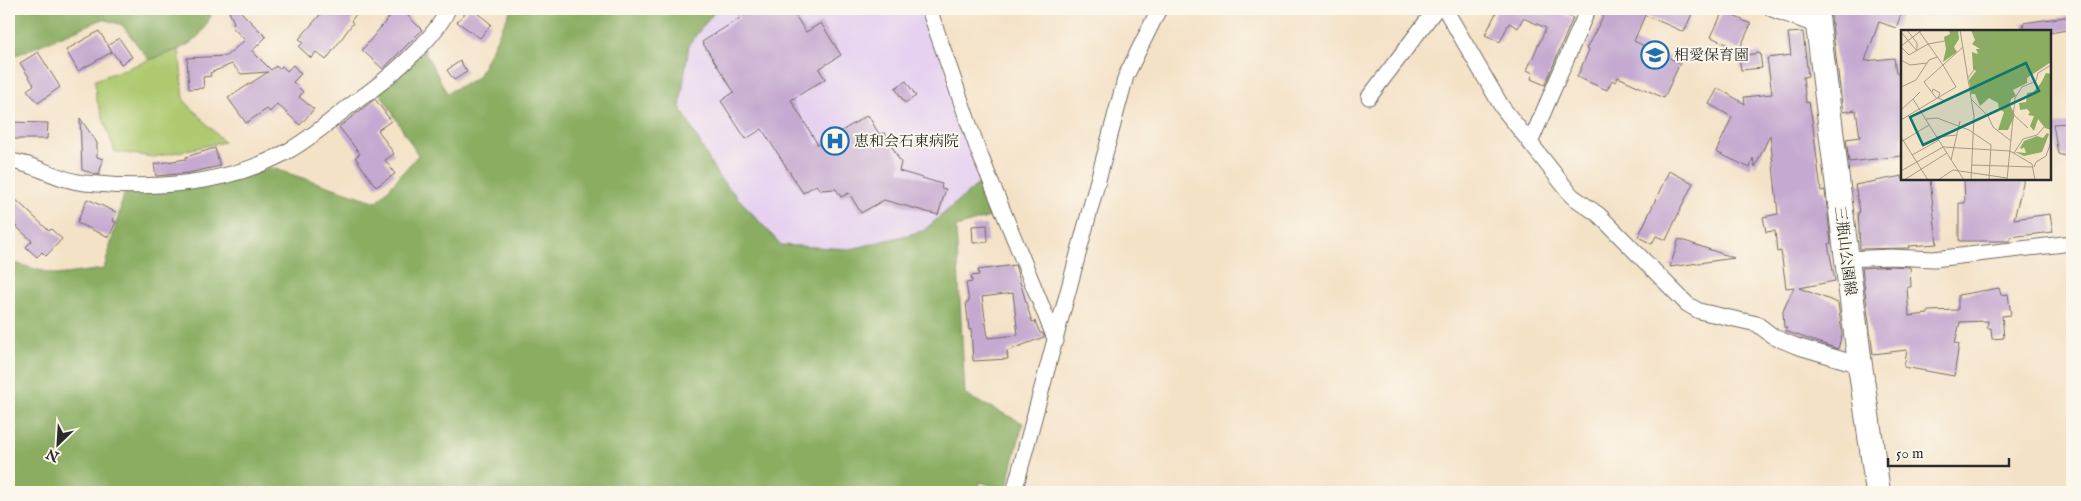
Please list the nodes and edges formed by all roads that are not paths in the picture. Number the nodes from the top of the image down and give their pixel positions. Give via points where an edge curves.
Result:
1 (448, 9) edge
2 (929, 9) edge
3 (1159, 9) edge
4 (1436, 9) edge
5 (1444, 9) edge
6 (1588, 9) edge
7 (1772, 9) edge
8 (1817, 18) edge
9 (1369, 97) dead end
10 (1530, 143) junction
11 (9, 160) edge
12 (2072, 243) edge
13 (1846, 259) junction
14 (1056, 341) junction
15 (1860, 365) junction
16 (1014, 492) edge
17 (1878, 492) edge

1 - 11 street via 443,21 372,91 289,150 259,165 223,176 157,186 83,183
2 - 14 street via 978,150
3 - 14 street via 1126,76
4 - 9 street
5 - 10 street via 1502,107
6 - 10 street
7 - 8 street
8 - 13 main road, 三瓶山公園線
10 - 15 street via 1572,196 1599,215 1687,304 1708,314 1757,324 1774,337 1796,346
12 - 13 street via 1934,259
13 - 15 main road, 三瓶山公園線
14 - 16 street
15 - 17 main road, 三瓶山公園線

